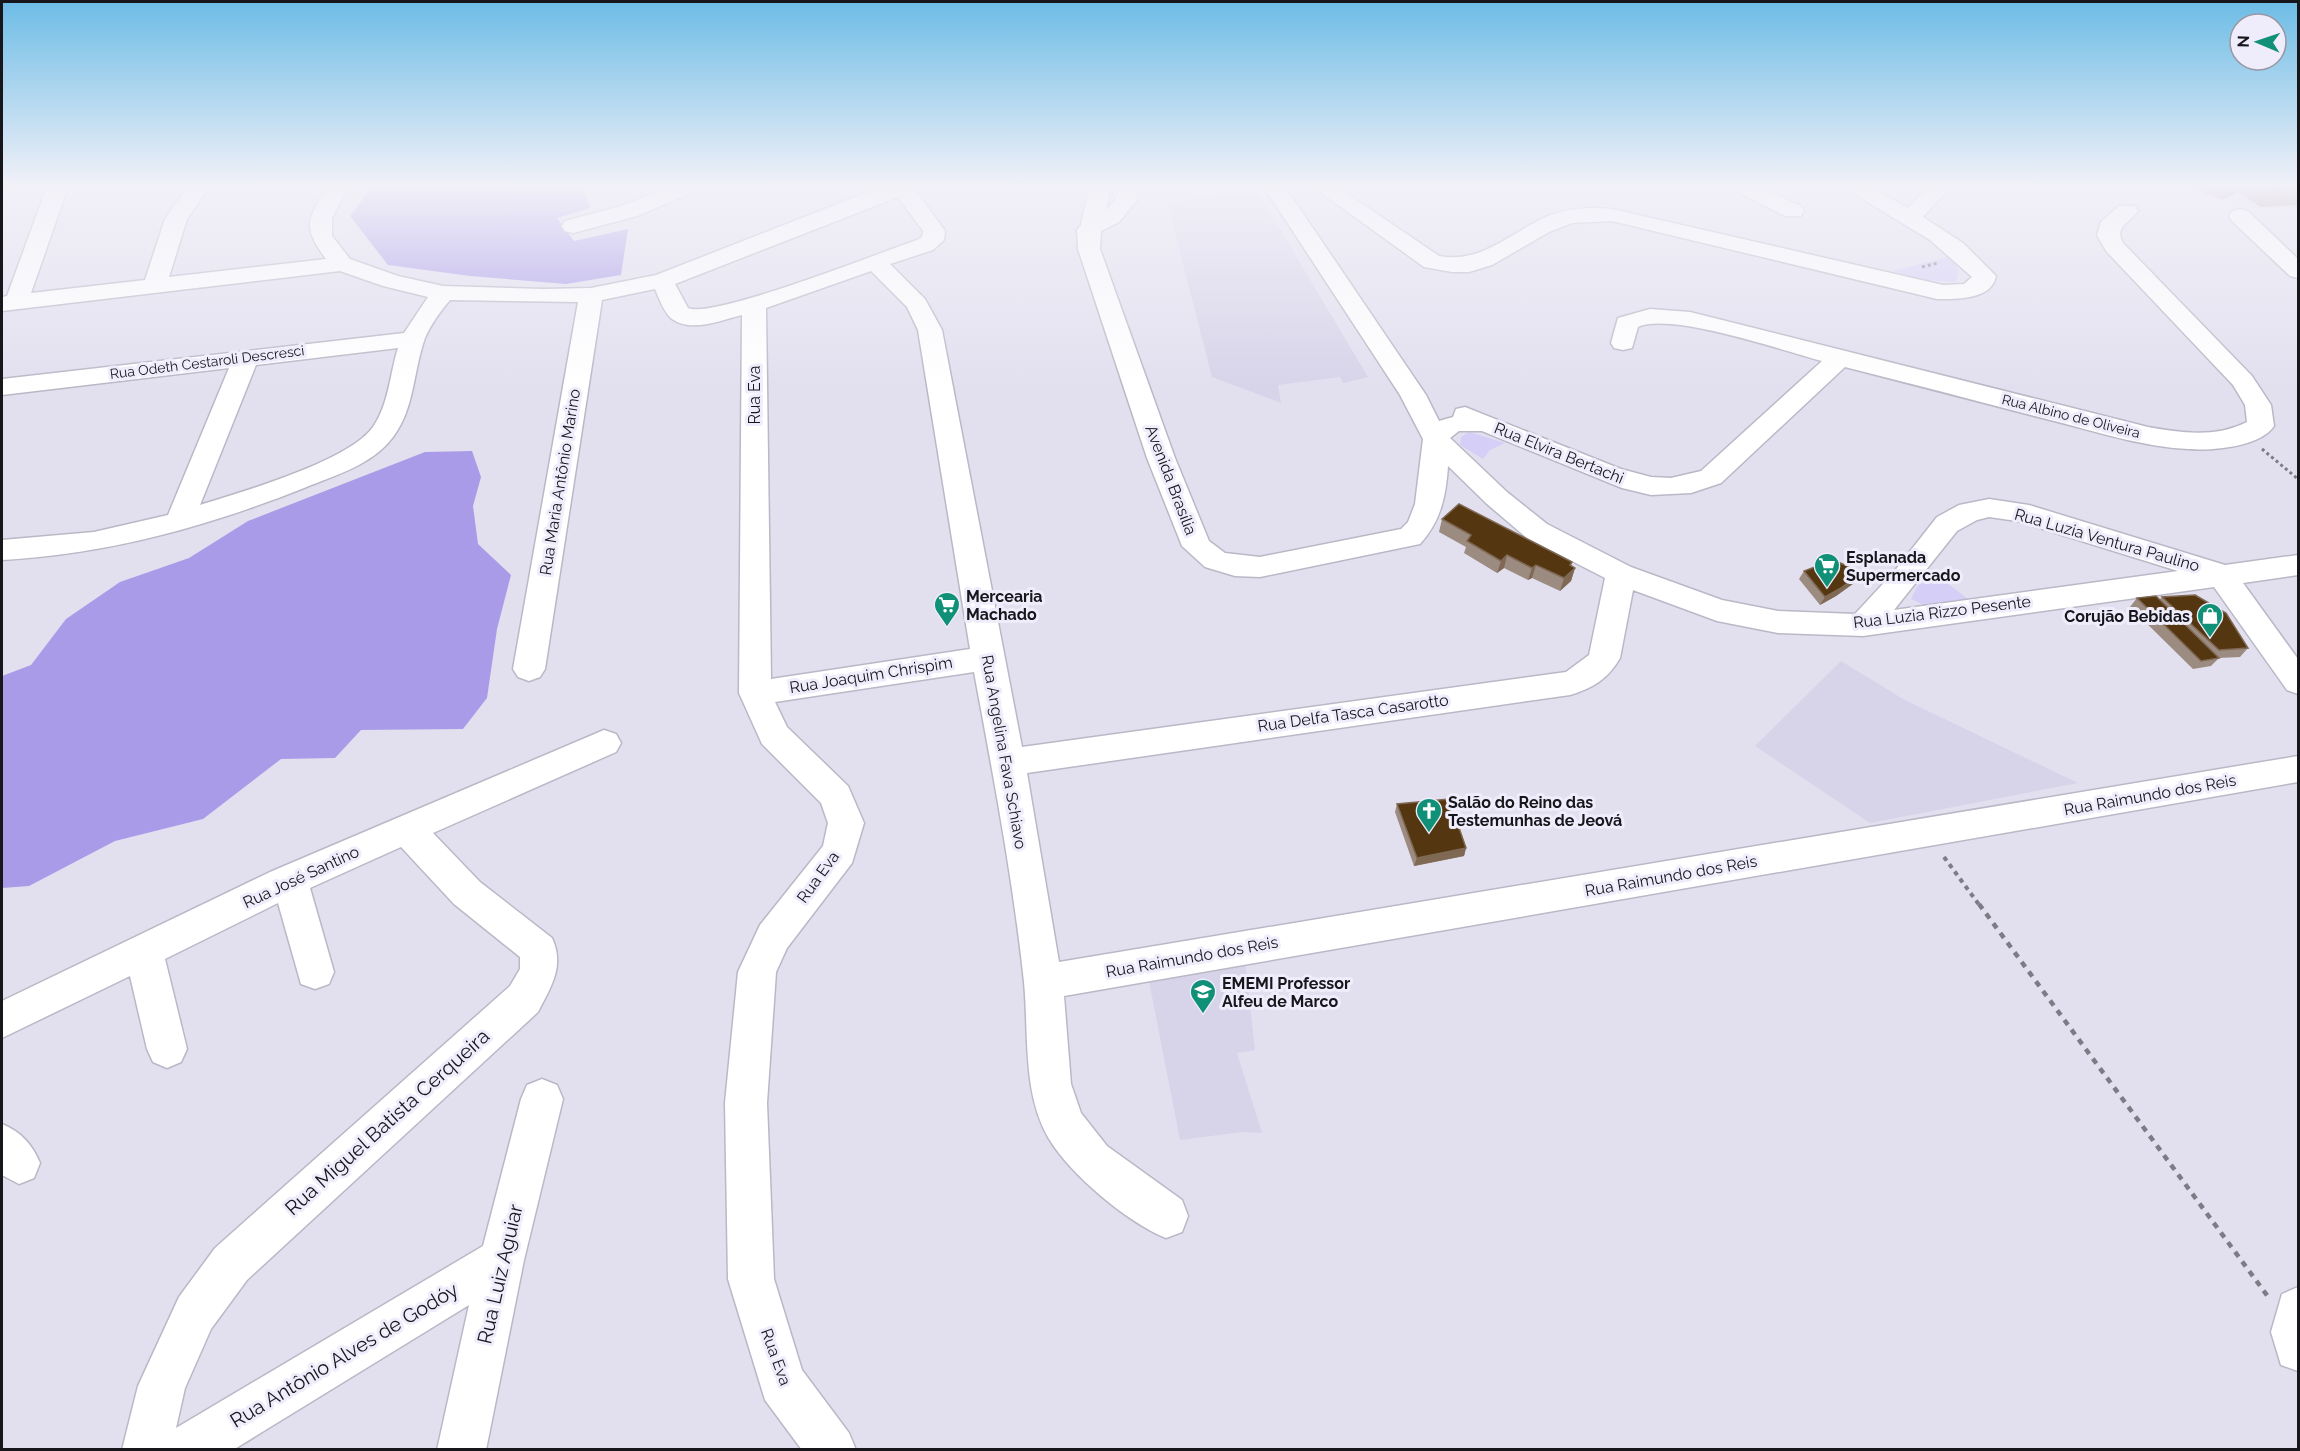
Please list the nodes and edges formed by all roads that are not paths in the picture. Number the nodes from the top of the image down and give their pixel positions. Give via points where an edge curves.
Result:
1 (31, 252) edge
2 (164, 252) edge
3 (332, 252) edge
4 (736, 252) edge
5 (907, 252) edge
6 (1090, 252) edge
7 (1317, 252) edge
8 (1417, 252) edge
9 (1501, 252) edge
10 (1767, 252) edge
11 (1959, 252) edge
12 (2119, 252) edge
13 (2278, 252) edge
14 (876, 263) junction
15 (342, 264) junction
16 (2298, 271) edge
17 (662, 281) junction
18 (155, 286) junction
19 (443, 292) junction
20 (591, 295) junction
21 (9, 303) edge
22 (754, 304) junction
23 (413, 339) junction
24 (1623, 343) dead end
25 (1841, 357) junction
26 (246, 358) junction
27 (2, 387) edge
28 (1413, 395) junction
29 (1485, 423) junction
30 (1436, 439) junction
31 (1486, 487) junction
32 (1430, 501) junction
33 (179, 523) junction
34 (2124, 544) junction
35 (2, 550) edge
36 (2298, 565) edge
37 (1621, 573) junction
38 (2221, 574) junction
39 (2146, 584) junction
40 (1863, 625) junction
41 (987, 657) junction
42 (528, 669) dead end
43 (2298, 682) edge
44 (755, 693) junction
45 (604, 743) dead end
46 (1008, 762) junction
47 (2298, 769) edge
48 (406, 829) junction
49 (290, 880) junction
50 (144, 953) junction
51 (315, 972) dead end
52 (1043, 982) junction
53 (2, 1020) edge
54 (167, 1049) dead end
55 (542, 1099) dead end
56 (1166, 1216) dead end
57 (502, 1260) junction
58 (146, 1449) edge
59 (186, 1449) edge
60 (461, 1449) edge
61 (832, 1449) edge

1 - 21 street
2 - 18 street
3 - 15 street
4 - 17 street
5 - 14 street
6 - 32 street, Avenida Brasília via 1161,458 1197,546 1215,560 1234,566 1260,567 1396,542 1421,528
7 - 28 street, Rua Luzia Rizzo Pesente
8 - 9 street via 1449,267 1466,267
10 - 11 street via 1937,292 1975,289 1983,283 1984,276
12 - 25 street, Rua Albino de Oliveira via 2242,381 2258,405 2261,426 2229,441 2174,440 2109,427
13 - 16 street
14 - 22 street
14 - 41 street, Rua Angelina Fava Schiavo via 917,304 930,330
15 - 18 street
15 - 19 street via 391,281
17 - 20 street
17 - 22 street via 679,313 691,318
18 - 21 street
19 - 20 street
19 - 23 street
20 - 42 street, Rua Maria Antônio Marino
22 - 44 street, Rua Eva
23 - 26 street, Rua Odeth Cestaroli Descresci
23 - 33 street via 390,425 373,446 333,467
24 - 25 street, Rua Albino de Oliveira via 1627,323 1638,317 1659,315 1690,319
25 - 29 street, Rua Elvira Bertachi via 1711,477 1693,486 1666,488 1635,483
26 - 27 street, Rua Odeth Cestaroli Descresci
26 - 33 street
28 - 29 street, Rua Elvira Bertachi
28 - 30 street, Rua Luzia Rizzo Pesente
29 - 30 street via 1455,423
30 - 31 street, Rua Luzia Rizzo Pesente
30 - 32 street, Avenida Brasília
31 - 32 street via 1455,489
31 - 37 street, Rua Luzia Rizzo Pesente via 1537,531
33 - 35 street via 33,550
34 - 38 street, Rua Luzia Ventura Paulino
34 - 39 street via 2144,567
34 - 40 street, Rua Luzia Ventura Paulino via 2019,512 1989,508 1970,512 1947,524
36 - 38 street, Rua Luzia Rizzo Pesente
37 - 40 street, Rua Luzia Rizzo Pesente via 1717,610 1778,622
37 - 46 street, Rua Delfa Tasca Casarotto via 1604,658 1599,667 1570,683
38 - 39 street, Rua Luzia Rizzo Pesente
38 - 43 street
39 - 40 street, Rua Luzia Rizzo Pesente
41 - 44 street, Rua Joaquim Chrispim
41 - 46 street, Rua Angelina Fava Schiavo
44 - 61 street, Rua Eva via 774,735 836,796 846,823 839,852 773,937 758,972 746,1103 750,1279 782,1383
45 - 48 street, Rua José Santino
46 - 52 street, Rua Angelina Fava Schiavo
47 - 52 street, Rua Raimundo dos Reis
48 - 49 street, Rua José Santino
48 - 58 street, Rua Miguel Batista Cerqueira via 467,893 539,950 538,971 524,999 231,1264 195,1313 162,1386
49 - 50 street, Rua José Santino
49 - 51 street
50 - 53 street, Rua José Santino
50 - 54 street
52 - 56 street, Rua Angelina Fava Schiavo via 1051,1084 1064,1124 1092,1161
55 - 57 street, Rua Luiz Aguiar
57 - 59 street, Rua Antônio Alves de Godóy
57 - 60 street, Rua Luiz Aguiar

